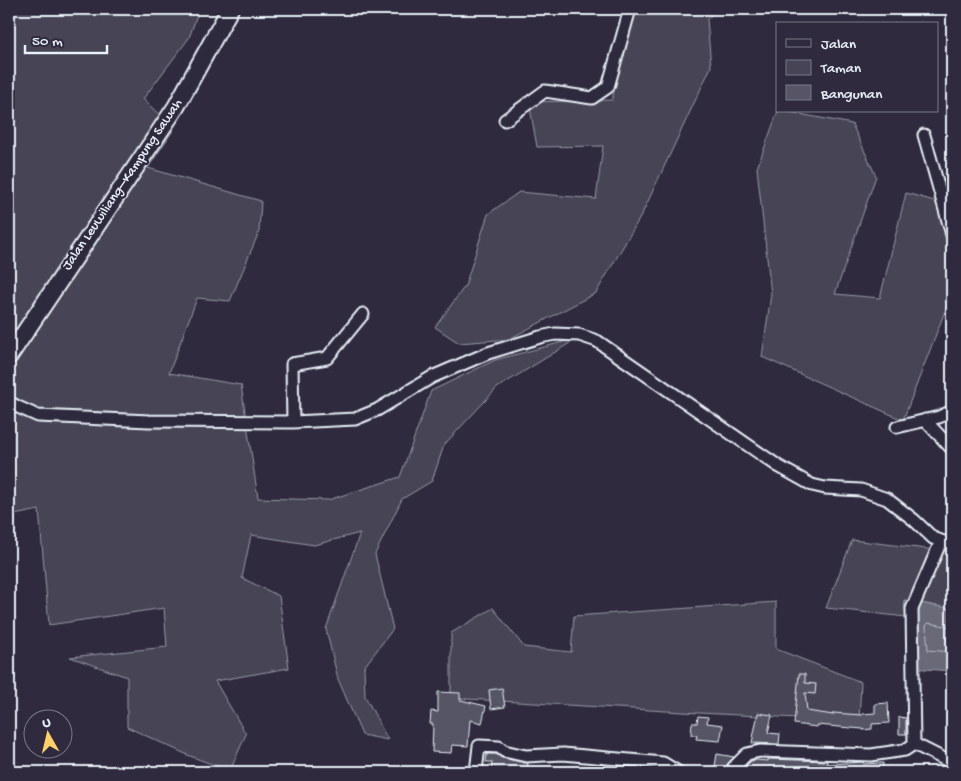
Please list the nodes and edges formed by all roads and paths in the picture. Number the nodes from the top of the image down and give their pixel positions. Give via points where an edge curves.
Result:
1 (230, 9) edge
2 (630, 9) edge
3 (505, 120) dead end
4 (924, 135) dead end
5 (952, 236) edge
6 (363, 314) dead end
7 (9, 356) edge
8 (9, 402) edge
9 (952, 411) edge
10 (924, 420) junction
11 (293, 422) junction
12 (896, 426) dead end
13 (952, 449) edge
14 (947, 542) edge
15 (914, 744) junction
16 (952, 763) edge
17 (476, 772) edge
18 (678, 772) edge
19 (731, 772) edge

1 - 7 main road, Jalan Leuwiliang–Kampung Sawah via 176,107
2 - 3 street via 608,87 592,98 545,91
4 - 5 street
6 - 11 street via 327,358 292,364
8 - 11 street via 38,416
9 - 10 street
10 - 12 street
10 - 13 street
11 - 14 street via 355,419 377,410 432,377 488,353 540,337 580,334 598,342 778,466 812,485 861,490 887,499 933,538
14 - 15 street via 912,609
15 - 16 street
15 - 19 street via 905,750 871,755 760,751 747,754
17 - 18 street via 479,746 498,747 526,756 563,754 663,763

